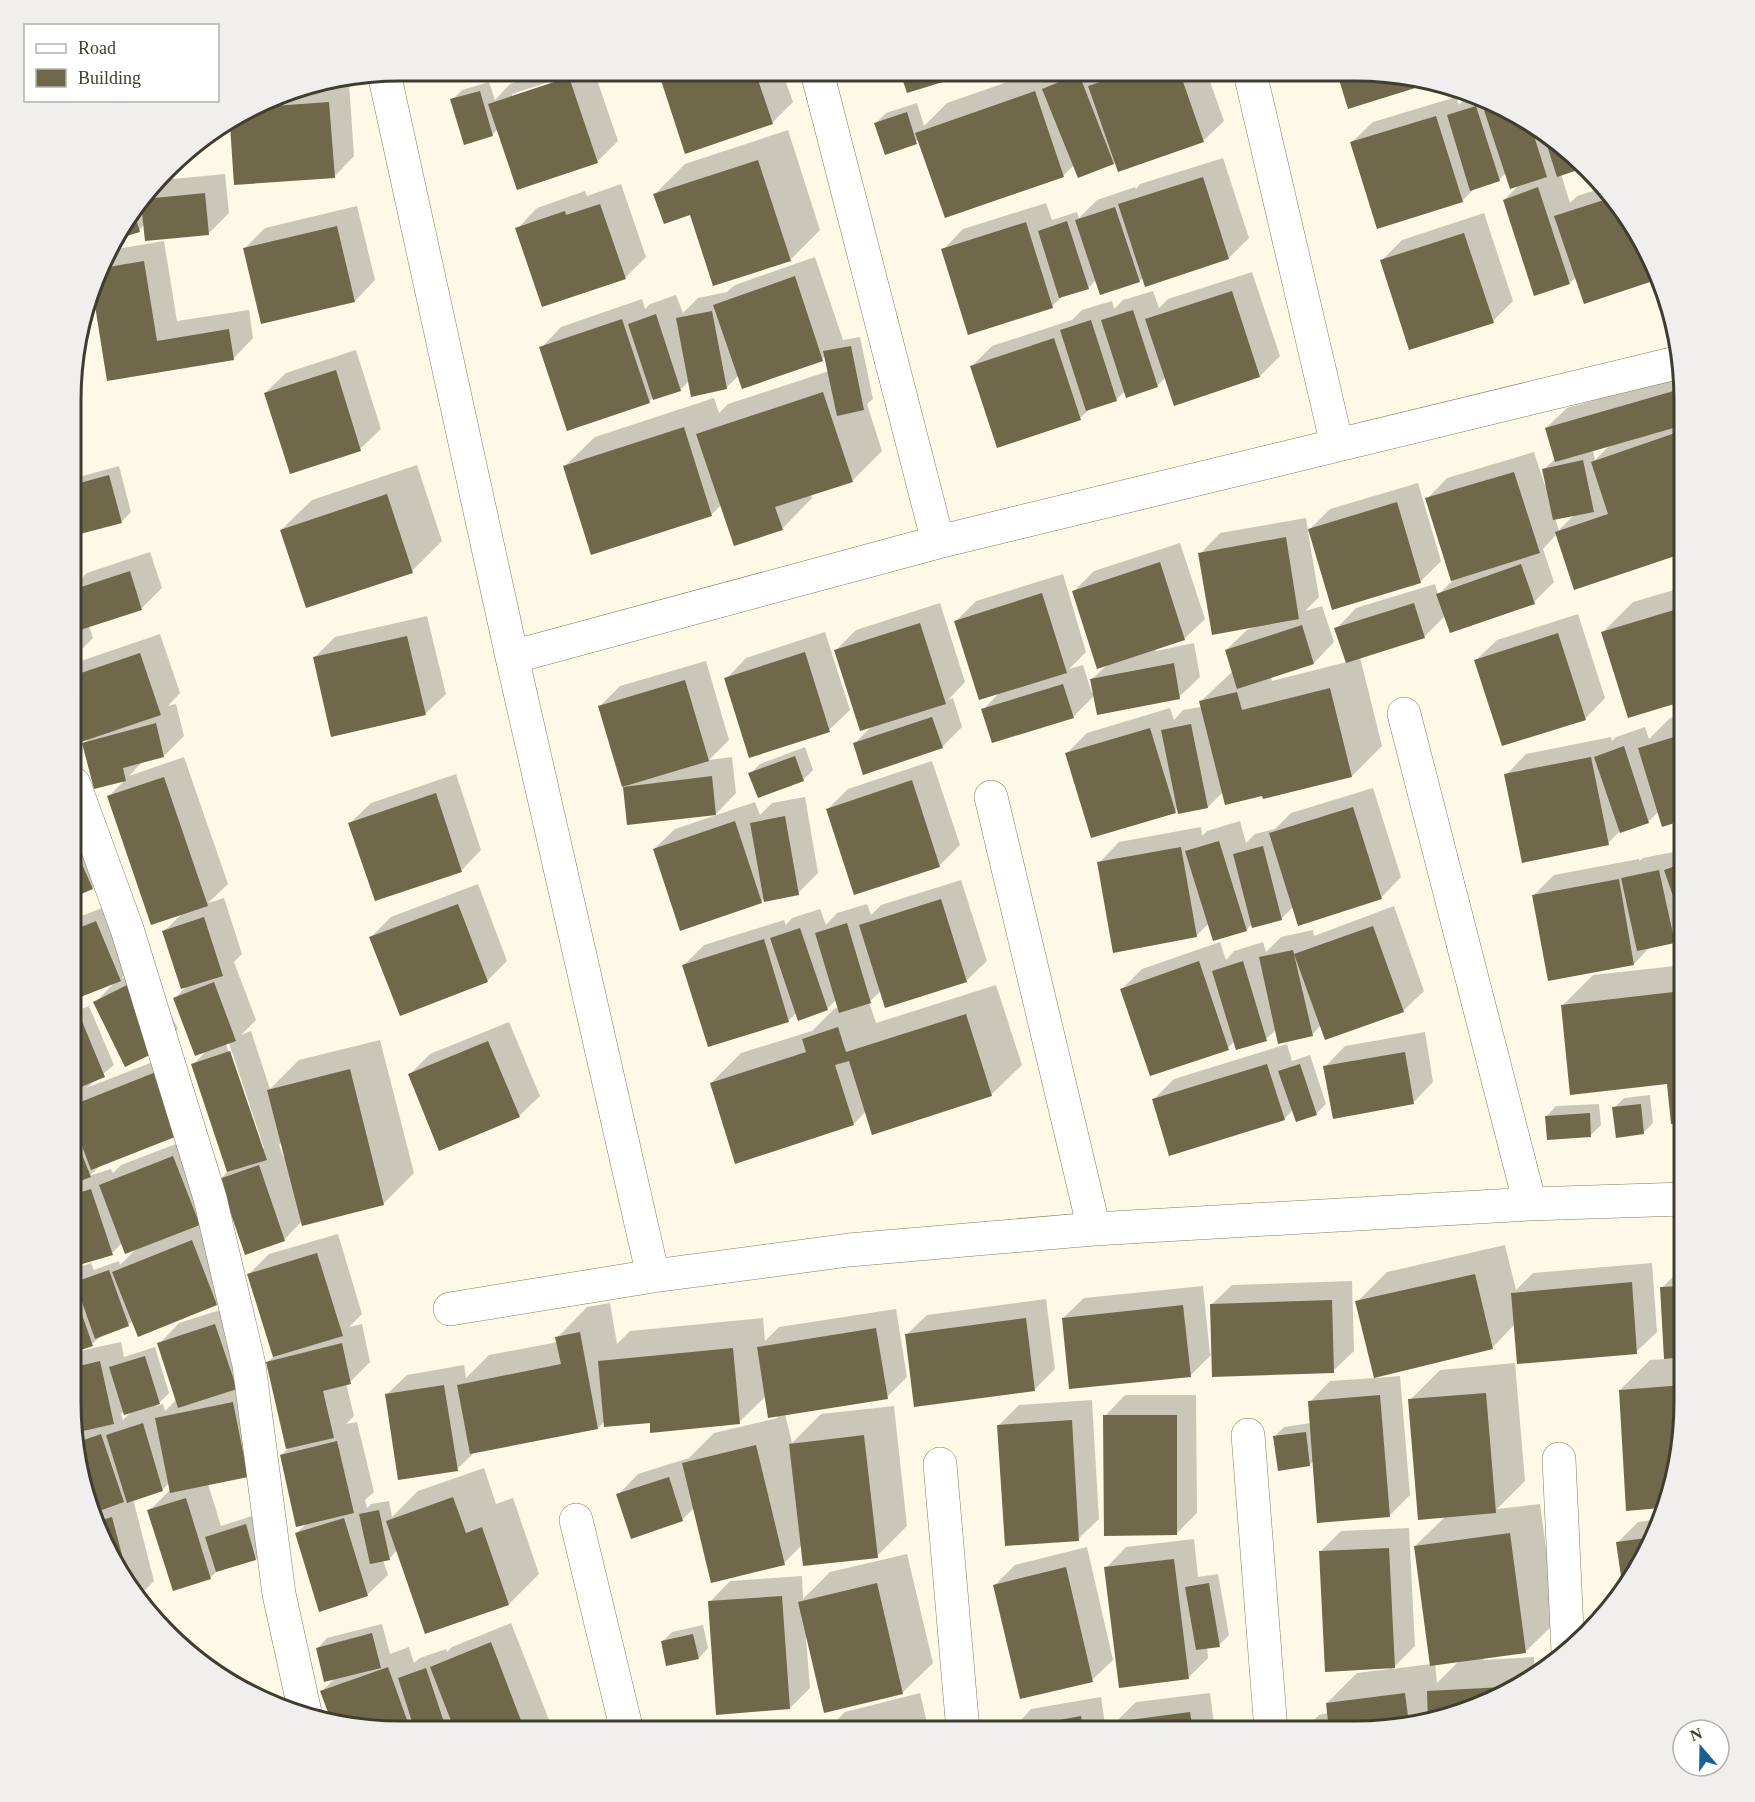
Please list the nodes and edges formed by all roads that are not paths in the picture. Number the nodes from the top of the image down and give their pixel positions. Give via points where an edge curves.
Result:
1 (819, 81) edge
2 (1253, 81) edge
3 (386, 82) edge
4 (1672, 364) edge
5 (1337, 445) junction
6 (938, 542) junction
7 (512, 657) junction
8 (1404, 714) dead end
9 (992, 797) dead end
10 (81, 803) edge
11 (1674, 1198) edge
12 (1530, 1203) junction
13 (1094, 1229) junction
14 (653, 1276) junction
15 (450, 1309) dead end
16 (1248, 1435) dead end
17 (1559, 1459) dead end
18 (940, 1464) dead end
19 (576, 1520) dead end
20 (1567, 1640) edge
21 (304, 1706) edge
22 (625, 1721) edge
23 (962, 1721) edge
24 (1270, 1721) edge

1 - 6 street
2 - 5 street
3 - 7 street
4 - 5 street
5 - 6 street
6 - 7 street
7 - 14 street
8 - 12 street
9 - 13 street
10 - 21 street via 128,929 210,1198 249,1365 279,1594
11 - 12 street
12 - 13 street
13 - 14 street via 849,1250
14 - 15 street
16 - 24 street
17 - 20 street
18 - 23 street
19 - 22 street

